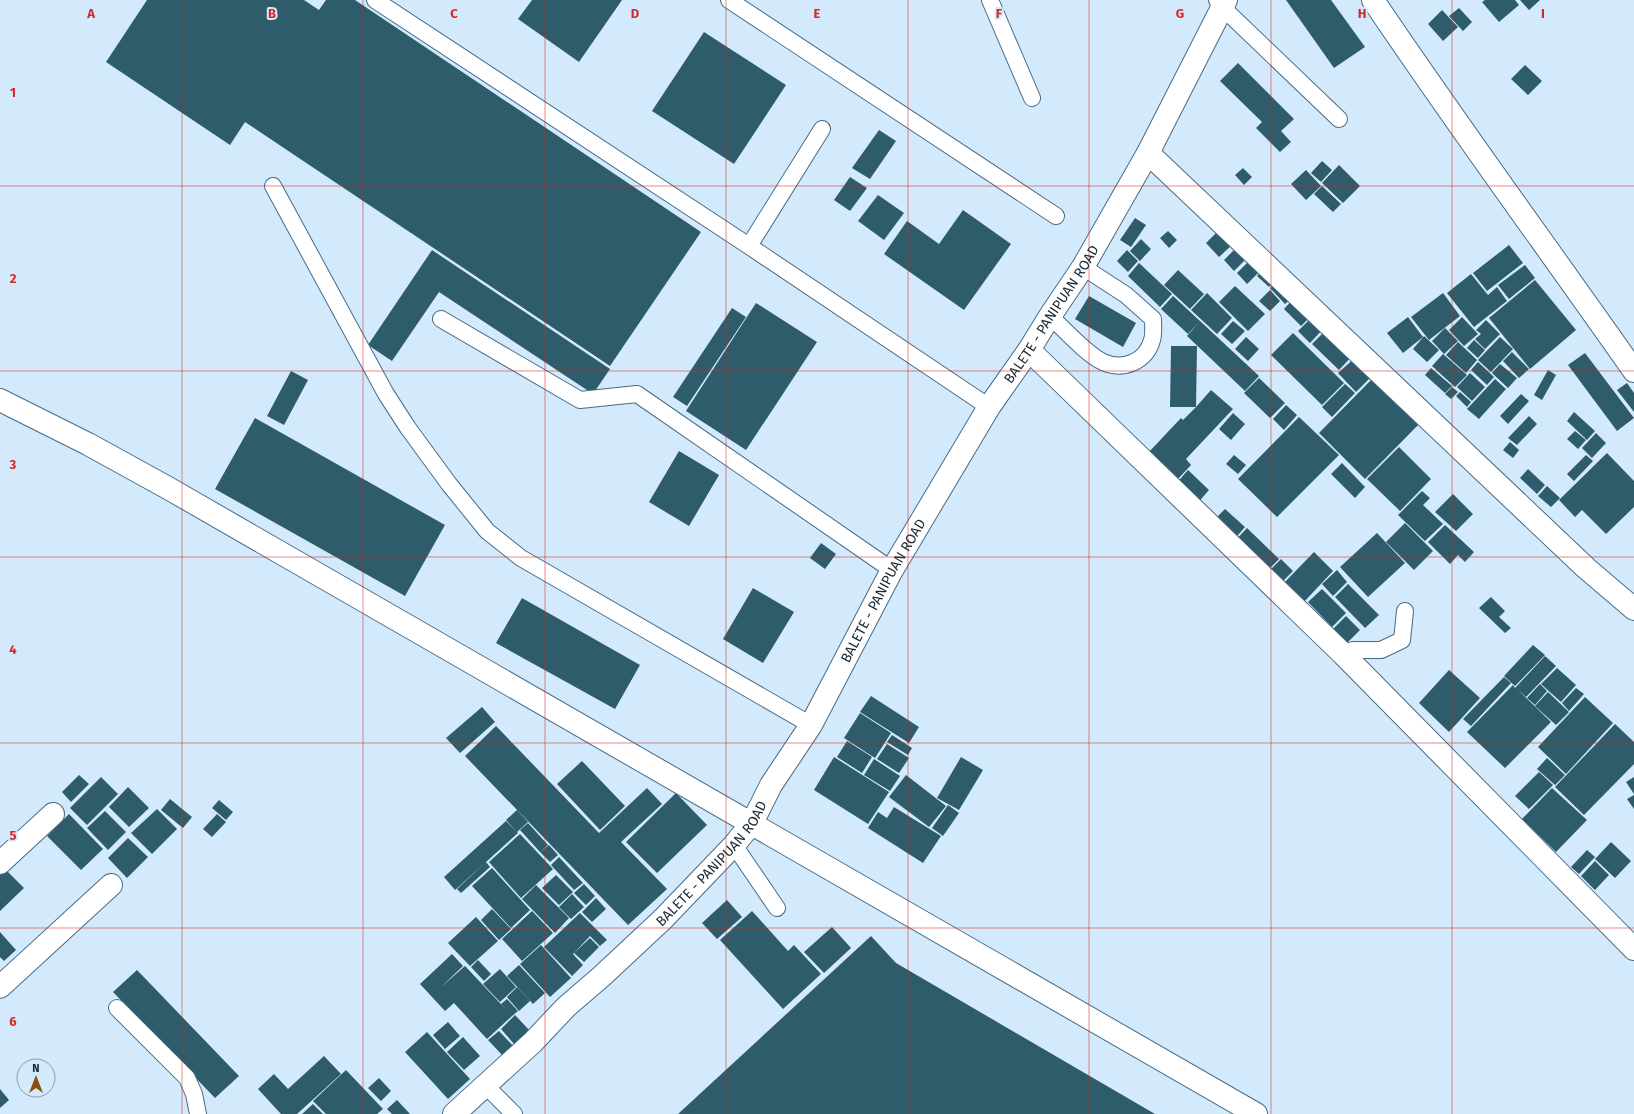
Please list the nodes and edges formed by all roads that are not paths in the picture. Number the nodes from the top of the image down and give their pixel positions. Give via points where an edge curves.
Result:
1 (375, 0) edge
2 (729, 0) edge
3 (990, 0) edge
4 (1373, 0) edge
5 (1221, 2) edge
6 (1032, 98) dead end
7 (1340, 119) dead end
8 (822, 129) dead end
9 (1148, 153) junction
10 (273, 186) dead end
11 (1056, 216) dead end
12 (749, 246) junction
13 (1083, 267) junction
14 (1050, 316) junction
15 (441, 319) dead end
16 (1029, 350) junction
17 (1634, 370) edge
18 (0, 400) edge
19 (989, 407) junction
20 (892, 570) junction
21 (1634, 609) edge
22 (1405, 611) dead end
23 (1343, 654) junction
24 (811, 725) junction
25 (53, 814) dead end
26 (752, 823) junction
27 (734, 845) junction
28 (0, 863) edge
29 (111, 884) dead end
30 (777, 908) dead end
31 (1634, 949) edge
32 (0, 987) edge
33 (117, 1008) dead end
34 (486, 1086) junction
35 (198, 1114) edge
36 (454, 1114) edge
37 (514, 1114) edge
38 (1256, 1114) edge

1 - 12 lane
2 - 11 lane
3 - 6 lane
4 - 17 street via 1433,89
5 - 7 lane
5 - 9 street, BALETE - PANIPUAN ROAD
8 - 12 lane
9 - 13 street, BALETE - PANIPUAN ROAD
9 - 21 street via 1580,563
10 - 24 lane via 386,394 448,484 487,531 521,558
12 - 19 lane
13 - 14 street, BALETE - PANIPUAN ROAD
13 - 14 lane via 1126,295 1153,319 1153,340 1144,355 1135,363 1119,366 1103,362 1089,353
14 - 16 street, BALETE - PANIPUAN ROAD
15 - 20 lane via 580,400 637,394
16 - 19 street, BALETE - PANIPUAN ROAD
16 - 23 street
18 - 26 street via 88,444 161,485
19 - 20 street, BALETE - PANIPUAN ROAD
20 - 24 street, BALETE - PANIPUAN ROAD
22 - 23 lane via 1402,640 1381,650 1353,650
23 - 31 street
24 - 26 street, BALETE - PANIPUAN ROAD via 771,785
25 - 28 street
26 - 27 street, BALETE - PANIPUAN ROAD
26 - 38 street
27 - 30 lane
27 - 34 street, BALETE - PANIPUAN ROAD via 663,919 566,1007
29 - 32 street
33 - 35 lane via 187,1078 194,1094
34 - 36 street, BALETE - PANIPUAN ROAD
34 - 37 lane

